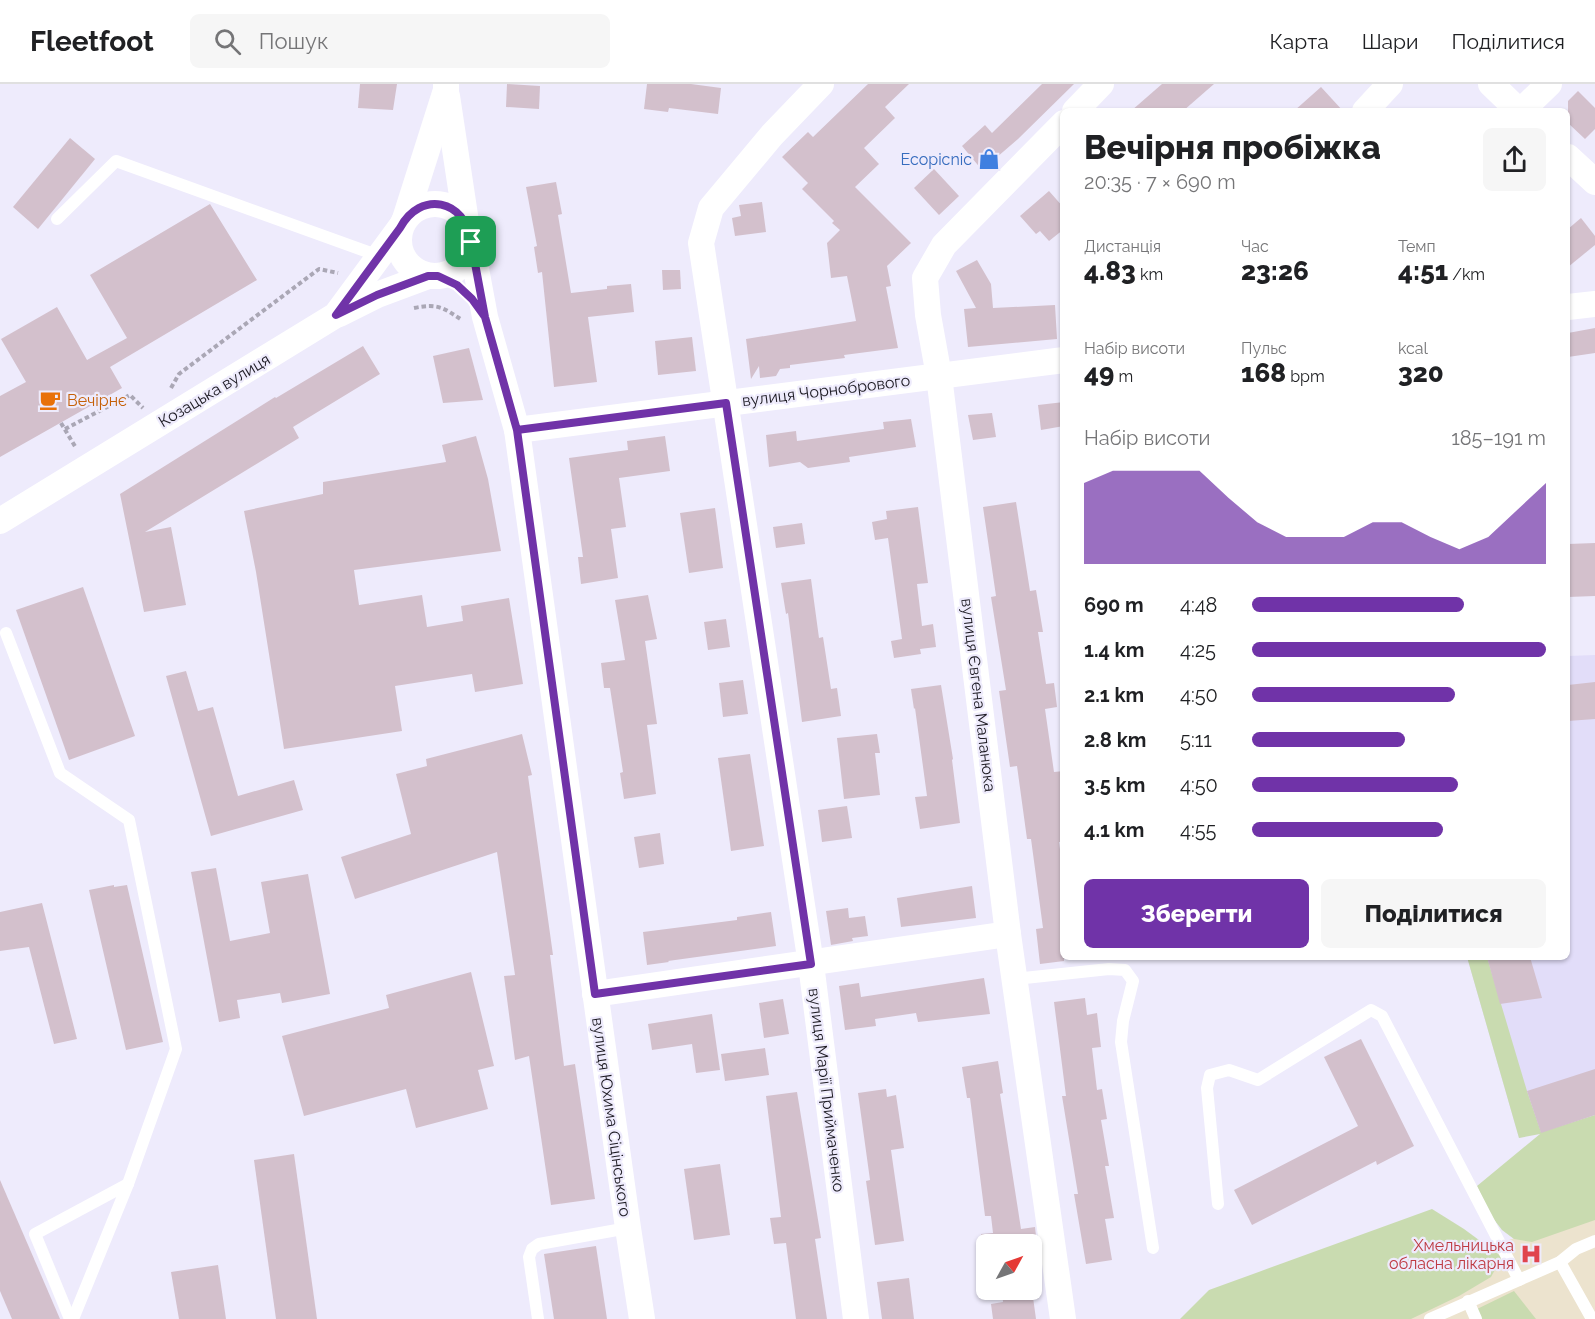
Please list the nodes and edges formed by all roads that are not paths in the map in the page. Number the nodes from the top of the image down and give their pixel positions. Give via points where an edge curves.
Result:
1 (821, 84) edge
2 (1101, 84) edge
3 (1390, 84) edge
4 (1491, 84) edge
5 (1549, 84) edge
6 (446, 87) edge
7 (1078, 108) edge
8 (1368, 108) edge
9 (1517, 108) edge
10 (1523, 108) edge
11 (1060, 127) edge
12 (1570, 158) edge
13 (1595, 182) edge
14 (57, 219) dead end
15 (402, 224) junction
16 (469, 232) junction
17 (369, 253) junction
18 (433, 276) junction
19 (1595, 304) edge
20 (1570, 307) edge
21 (336, 315) junction
22 (485, 317) junction
23 (1060, 361) edge
24 (939, 376) junction
25 (726, 403) junction
26 (517, 430) junction
27 (0, 521) edge
28 (6, 633) dead end
29 (1008, 934) junction
30 (811, 964) junction
31 (1015, 979) junction
32 (595, 994) junction
33 (129, 1184) junction
34 (1218, 1204) dead end
35 (628, 1228) junction
36 (1595, 1240) edge
37 (1595, 1247) edge
38 (1152, 1248) dead end
39 (1575, 1249) junction
40 (1560, 1262) junction
41 (1519, 1280) junction
42 (1468, 1301) junction
43 (71, 1319) edge
44 (538, 1319) edge
45 (642, 1319) edge
46 (856, 1319) edge
47 (1063, 1319) edge
48 (1430, 1319) edge
49 (1476, 1319) edge
50 (1592, 1319) edge

1 - 25 street, вулиця Марії Приймаченко via 711,208 701,243
2 - 7 street
3 - 8 street
4 - 9 street
5 - 10 street
6 - 15 street, Козацька вулиця
6 - 16 street, вулиця Юхима Сіцінського
11 - 24 street, вулиця Євгена Маланюка via 944,245 925,279
12 - 13 street
14 - 17 lane via 116,161
15 - 16 street via 412,212 431,204 451,207
15 - 17 street, Козацька вулиця
15 - 18 street via 399,249 403,259 418,273
16 - 18 street via 469,252 458,269
16 - 22 street, вулиця Юхима Сіцінського
17 - 21 street, Козацька вулиця
18 - 21 street via 377,295
18 - 22 street via 457,285
19 - 20 street
21 - 27 street, Козацька вулиця
22 - 26 street, вулиця Юхима Сіцінського
23 - 24 street, вулиця Чорнобрового
24 - 25 street, вулиця Чорнобрового
24 - 29 street, вулиця Євгена Маланюка
25 - 26 street, вулиця Чорнобрового
25 - 30 street, вулиця Марії Приймаченко
26 - 32 street, вулиця Юхима Сіцінського
28 - 33 lane via 60,773 129,820 176,1049
29 - 30 street
29 - 31 street, вулиця Євгена Маланюка
30 - 32 street
30 - 46 street, вулиця Марії Приймаченко
31 - 38 lane via 1109,969 1125,970 1132,981 1121,1042
31 - 47 street, вулиця Євгена Маланюка
32 - 35 street, вулиця Юхима Сіцінського
33 - 43 lane
33 - 43 lane via 35,1234
34 - 41 lane via 1207,1088 1210,1075 1229,1070 1258,1080 1371,1010 1382,1016
35 - 44 lane via 539,1244 532,1249 529,1257
35 - 45 street, вулиця Юхима Сіцінського
36 - 39 lane
37 - 39 lane
39 - 40 lane
40 - 41 lane
40 - 50 lane
41 - 42 lane
42 - 48 lane
42 - 49 lane

